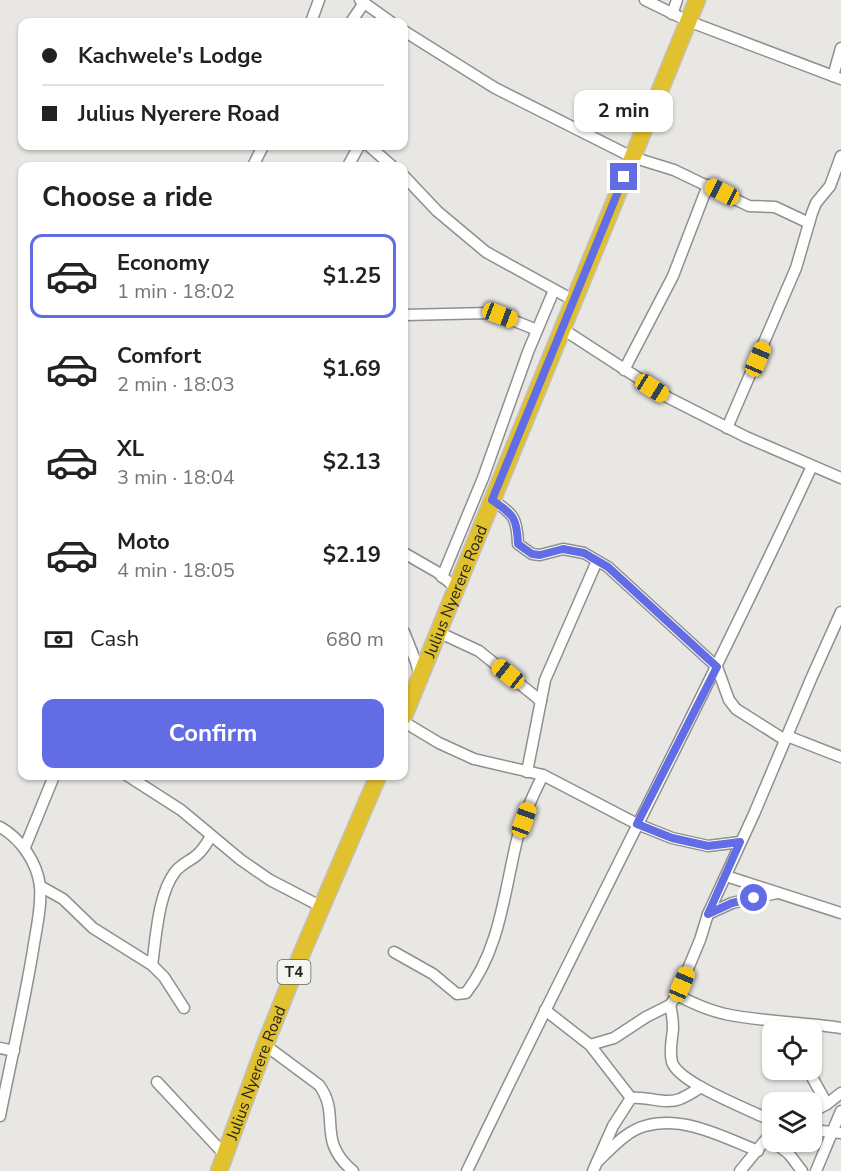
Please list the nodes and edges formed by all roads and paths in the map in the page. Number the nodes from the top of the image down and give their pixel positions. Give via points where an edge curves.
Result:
1 (319, 0) edge
2 (645, 0) edge
3 (677, 0) edge
4 (697, 0) edge
5 (362, 1) edge
6 (672, 14) junction
7 (312, 18) edge
8 (353, 18) edge
9 (385, 18) edge
10 (688, 21) junction
11 (408, 34) edge
12 (841, 48) edge
13 (837, 78) edge
14 (374, 150) edge
15 (841, 156) edge
16 (632, 157) junction
17 (387, 162) edge
18 (408, 180) edge
19 (708, 185) junction
20 (808, 223) junction
21 (554, 290) junction
22 (573, 300) junction
23 (408, 315) edge
24 (561, 328) junction
25 (537, 330) junction
26 (624, 370) junction
27 (727, 428) junction
28 (812, 466) junction
29 (841, 478) edge
30 (492, 500) junction
31 (408, 555) edge
32 (597, 561) junction
33 (442, 577) junction
34 (456, 588) junction
35 (841, 612) edge
36 (438, 632) junction
37 (408, 642) edge
38 (717, 667) junction
39 (420, 677) junction
40 (541, 701) junction
41 (408, 706) edge
42 (408, 724) edge
43 (786, 738) junction
44 (841, 757) edge
45 (527, 772) junction
46 (543, 775) junction
47 (52, 780) edge
48 (134, 780) edge
49 (376, 780) edge
50 (637, 824) junction
51 (0, 827) edge
52 (212, 836) junction
53 (740, 842) junction
54 (25, 847) junction
55 (726, 876) junction
56 (40, 886) junction
57 (777, 893) junction
58 (322, 906) junction
59 (841, 913) edge
60 (708, 914) junction
61 (394, 952) dead end
62 (152, 965) junction
63 (677, 995) junction
64 (670, 1005) junction
65 (184, 1008) dead end
66 (545, 1010) junction
67 (764, 1019) joint
68 (841, 1028) edge
69 (265, 1045) junction
70 (590, 1045) junction
71 (0, 1048) edge
72 (14, 1051) junction
73 (814, 1080) edge
74 (157, 1082) dead end
75 (701, 1087) junction
76 (841, 1093) edge
77 (632, 1098) junction
78 (827, 1104) junction
79 (822, 1107) edge
80 (841, 1111) edge
81 (0, 1116) edge
82 (762, 1116) edge
83 (822, 1131) edge
84 (837, 1133) edge
85 (762, 1147) edge
86 (758, 1151) junction
87 (787, 1152) edge
88 (225, 1155) junction
89 (595, 1167) edge
90 (219, 1171) edge
91 (353, 1171) edge
92 (467, 1171) edge
93 (740, 1171) edge
94 (802, 1171) edge
95 (816, 1171) edge

1 - 7 street
2 - 6 street
3 - 6 street
4 - 10 highway, Julius Nyerere Road
5 - 8 street
5 - 9 street
6 - 10 street
10 - 13 street
10 - 16 highway, Julius Nyerere Road
11 - 16 street via 495,88
12 - 13 street
14 - 17 street
15 - 20 street via 830,186 816,203
16 - 19 street
16 - 22 highway, Julius Nyerere Road
18 - 21 street via 437,211 486,252
19 - 20 street via 749,206 776,207
19 - 26 street via 673,276
20 - 27 street via 793,276
21 - 22 street
21 - 25 street
22 - 24 highway, Julius Nyerere Road
23 - 25 street via 489,313
24 - 26 street
24 - 30 highway, Julius Nyerere Road
25 - 33 street
26 - 27 street
27 - 28 street
28 - 29 street
28 - 38 street
30 - 32 street via 515,519 518,544 532,554 563,549 584,553
30 - 34 highway, Julius Nyerere Road
31 - 33 street
32 - 38 street
32 - 40 street via 545,680
33 - 34 street
34 - 36 highway, Julius Nyerere Road
35 - 43 street
36 - 39 highway, Julius Nyerere Road
36 - 40 street via 479,651
37 - 39 street
38 - 43 street via 736,709
38 - 50 street
39 - 41 highway, Julius Nyerere Road
40 - 45 street
42 - 45 street via 474,759
43 - 44 street
43 - 53 street
45 - 46 street
46 - 50 street
46 - 61 street via 516,842 495,936 479,976 466,993 457,994 433,974
47 - 54 street
48 - 52 street
49 - 58 highway, Julius Nyerere Road / T4
50 - 53 street via 672,838 708,846
50 - 66 street
51 - 54 street
52 - 58 street via 270,880
52 - 62 street via 196,857 173,874 166,889
53 - 55 street
54 - 56 street
55 - 57 street
55 - 60 street
56 - 62 street via 63,899 93,928
56 - 72 street via 32,959
57 - 59 street
57 - 60 street via 732,903
58 - 69 highway, Julius Nyerere Road / T4
60 - 63 street
62 - 65 street
63 - 64 street
63 - 67 street via 723,1013
64 - 70 street via 614,1038
64 - 75 street via 673,1065
66 - 70 street
66 - 92 street
67 - 68 street
69 - 88 highway, Julius Nyerere Road / T4
69 - 91 street via 325,1093 334,1150
70 - 77 street
71 - 72 street
72 - 81 street
73 - 78 street
74 - 88 street
75 - 77 street via 675,1101
75 - 82 street
76 - 78 street
77 - 89 street via 613,1126
78 - 79 street
80 - 84 street
83 - 84 street
84 - 95 street
85 - 86 street
86 - 89 street via 696,1127 662,1123 644,1126 624,1137
86 - 93 street
87 - 94 street
88 - 90 highway, Julius Nyerere Road / T4

